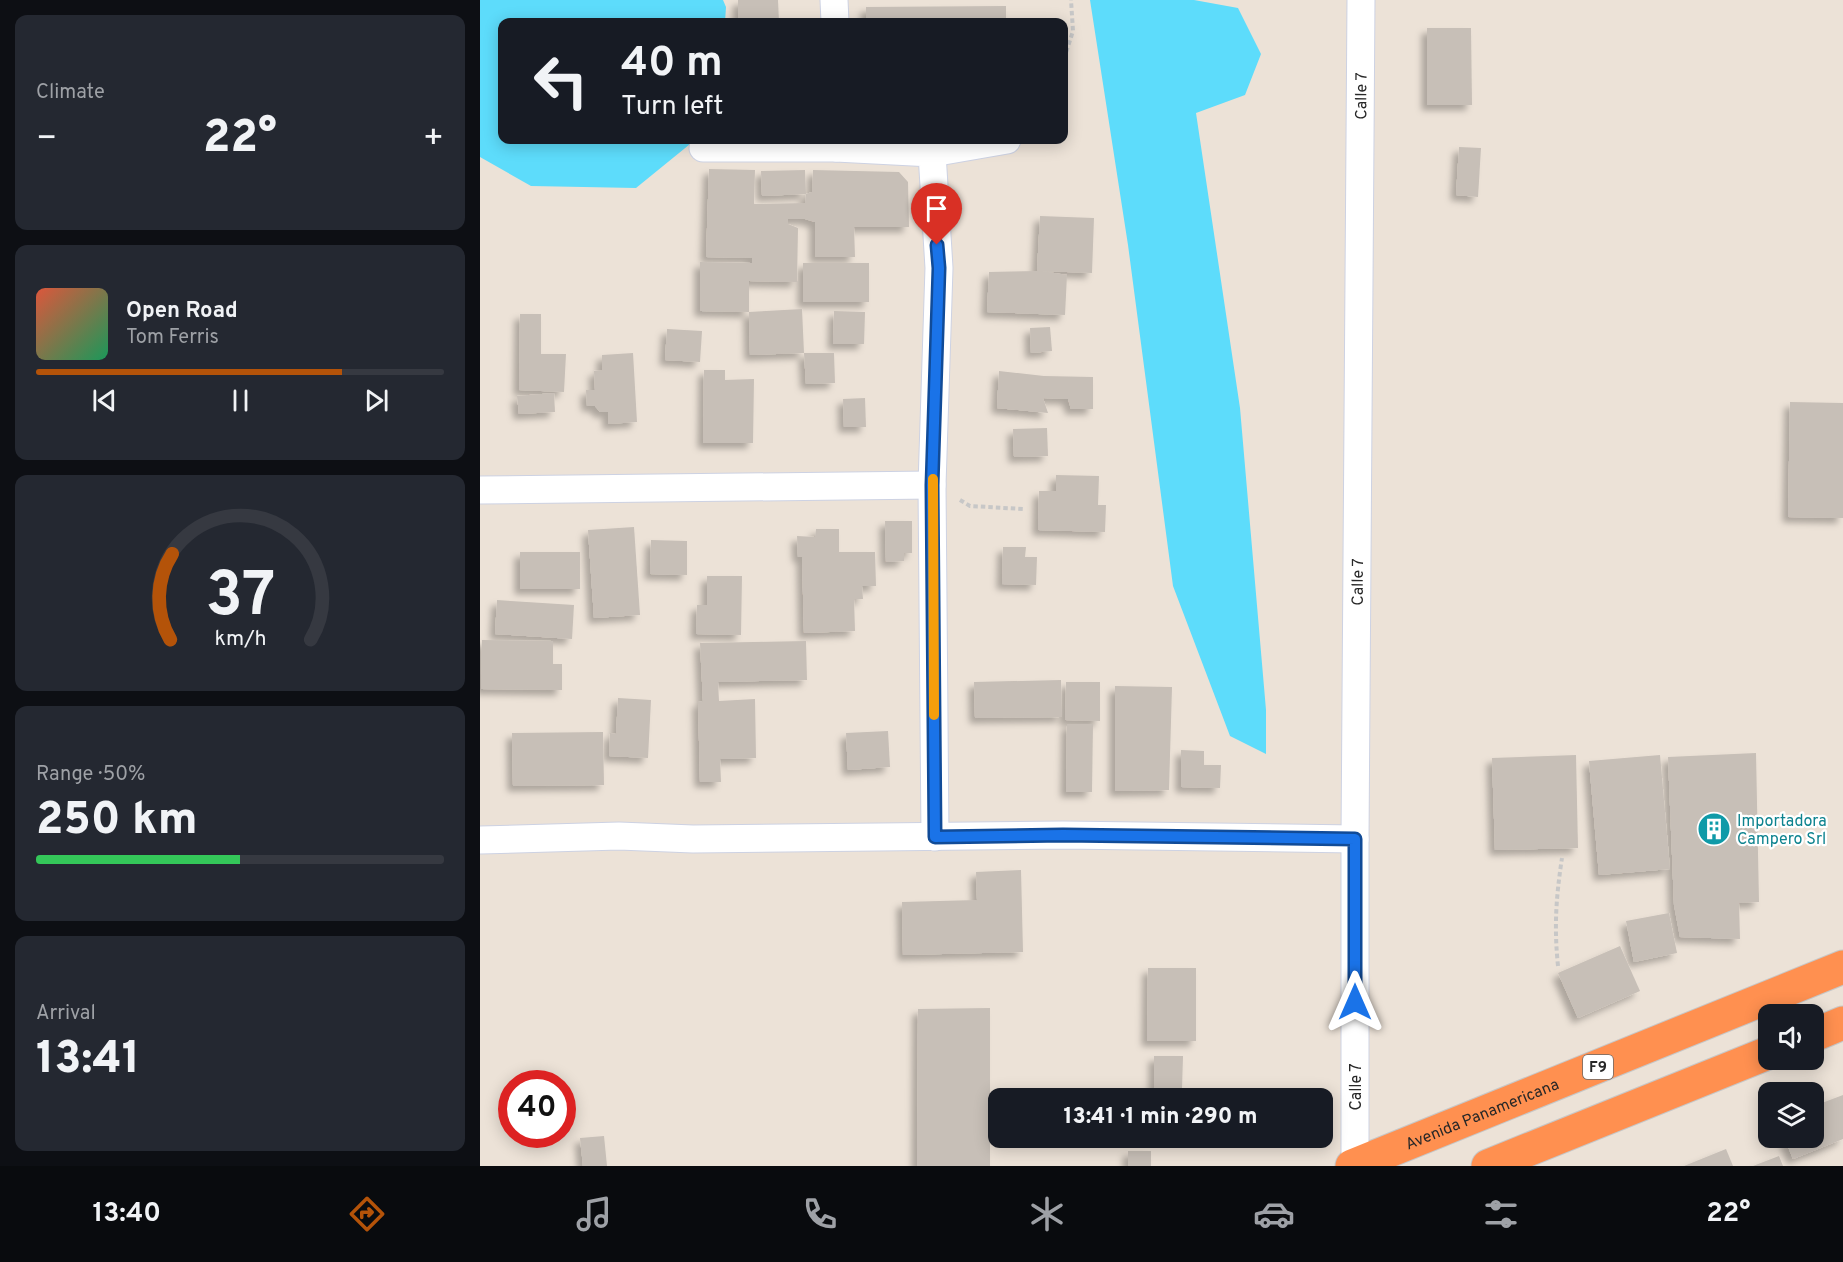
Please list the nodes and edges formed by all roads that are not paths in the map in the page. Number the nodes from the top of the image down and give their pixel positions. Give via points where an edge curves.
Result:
1 (834, 0) edge
2 (1361, 0) edge
3 (835, 18) edge
4 (836, 144) edge
5 (984, 144) edge
6 (703, 148) dead end
7 (932, 153) junction
8 (932, 485) junction
9 (480, 490) edge
10 (935, 837) junction
11 (1355, 839) junction
12 (480, 840) edge
13 (1843, 967) edge
14 (1843, 1024) edge
15 (1824, 1031) edge
16 (1758, 1057) edge
17 (1354, 1166) edge
18 (1488, 1166) edge

1 - 3 street
2 - 11 street, Calle 7
4 - 6 street
4 - 7 street
5 - 7 street
7 - 8 street via 939,268
8 - 9 street
8 - 10 street
10 - 11 street
10 - 12 street via 619,836
11 - 17 street, Calle 7
13 - 17 highway, Avenida Panamericana / F9
14 - 15 highway
16 - 18 highway

